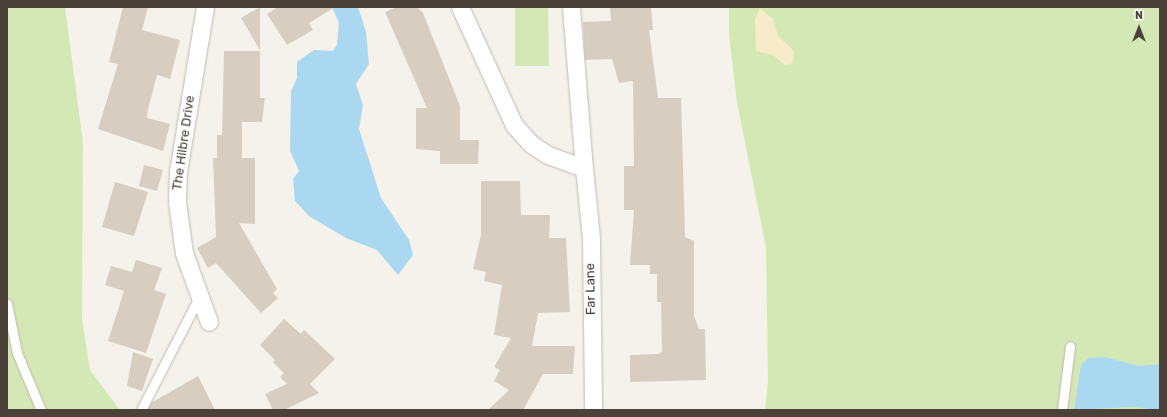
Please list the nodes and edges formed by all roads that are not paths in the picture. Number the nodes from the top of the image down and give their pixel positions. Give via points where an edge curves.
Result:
1 (205, 7) edge
2 (460, 7) edge
3 (571, 7) edge
4 (584, 168) junction
5 (198, 299) junction
6 (7, 304) edge
7 (209, 322) dead end
8 (1070, 347) dead end
9 (41, 410) edge
10 (141, 410) edge
11 (593, 410) edge
12 (1062, 410) edge

1 - 5 street, The Hilbre Drive via 178,172 177,202 184,253
2 - 4 street via 514,125 531,144 548,155
3 - 4 street, Far Lane
4 - 11 street, Far Lane via 591,238
5 - 7 street, The Hilbre Drive
5 - 10 lane
6 - 9 lane via 17,353
8 - 12 lane

